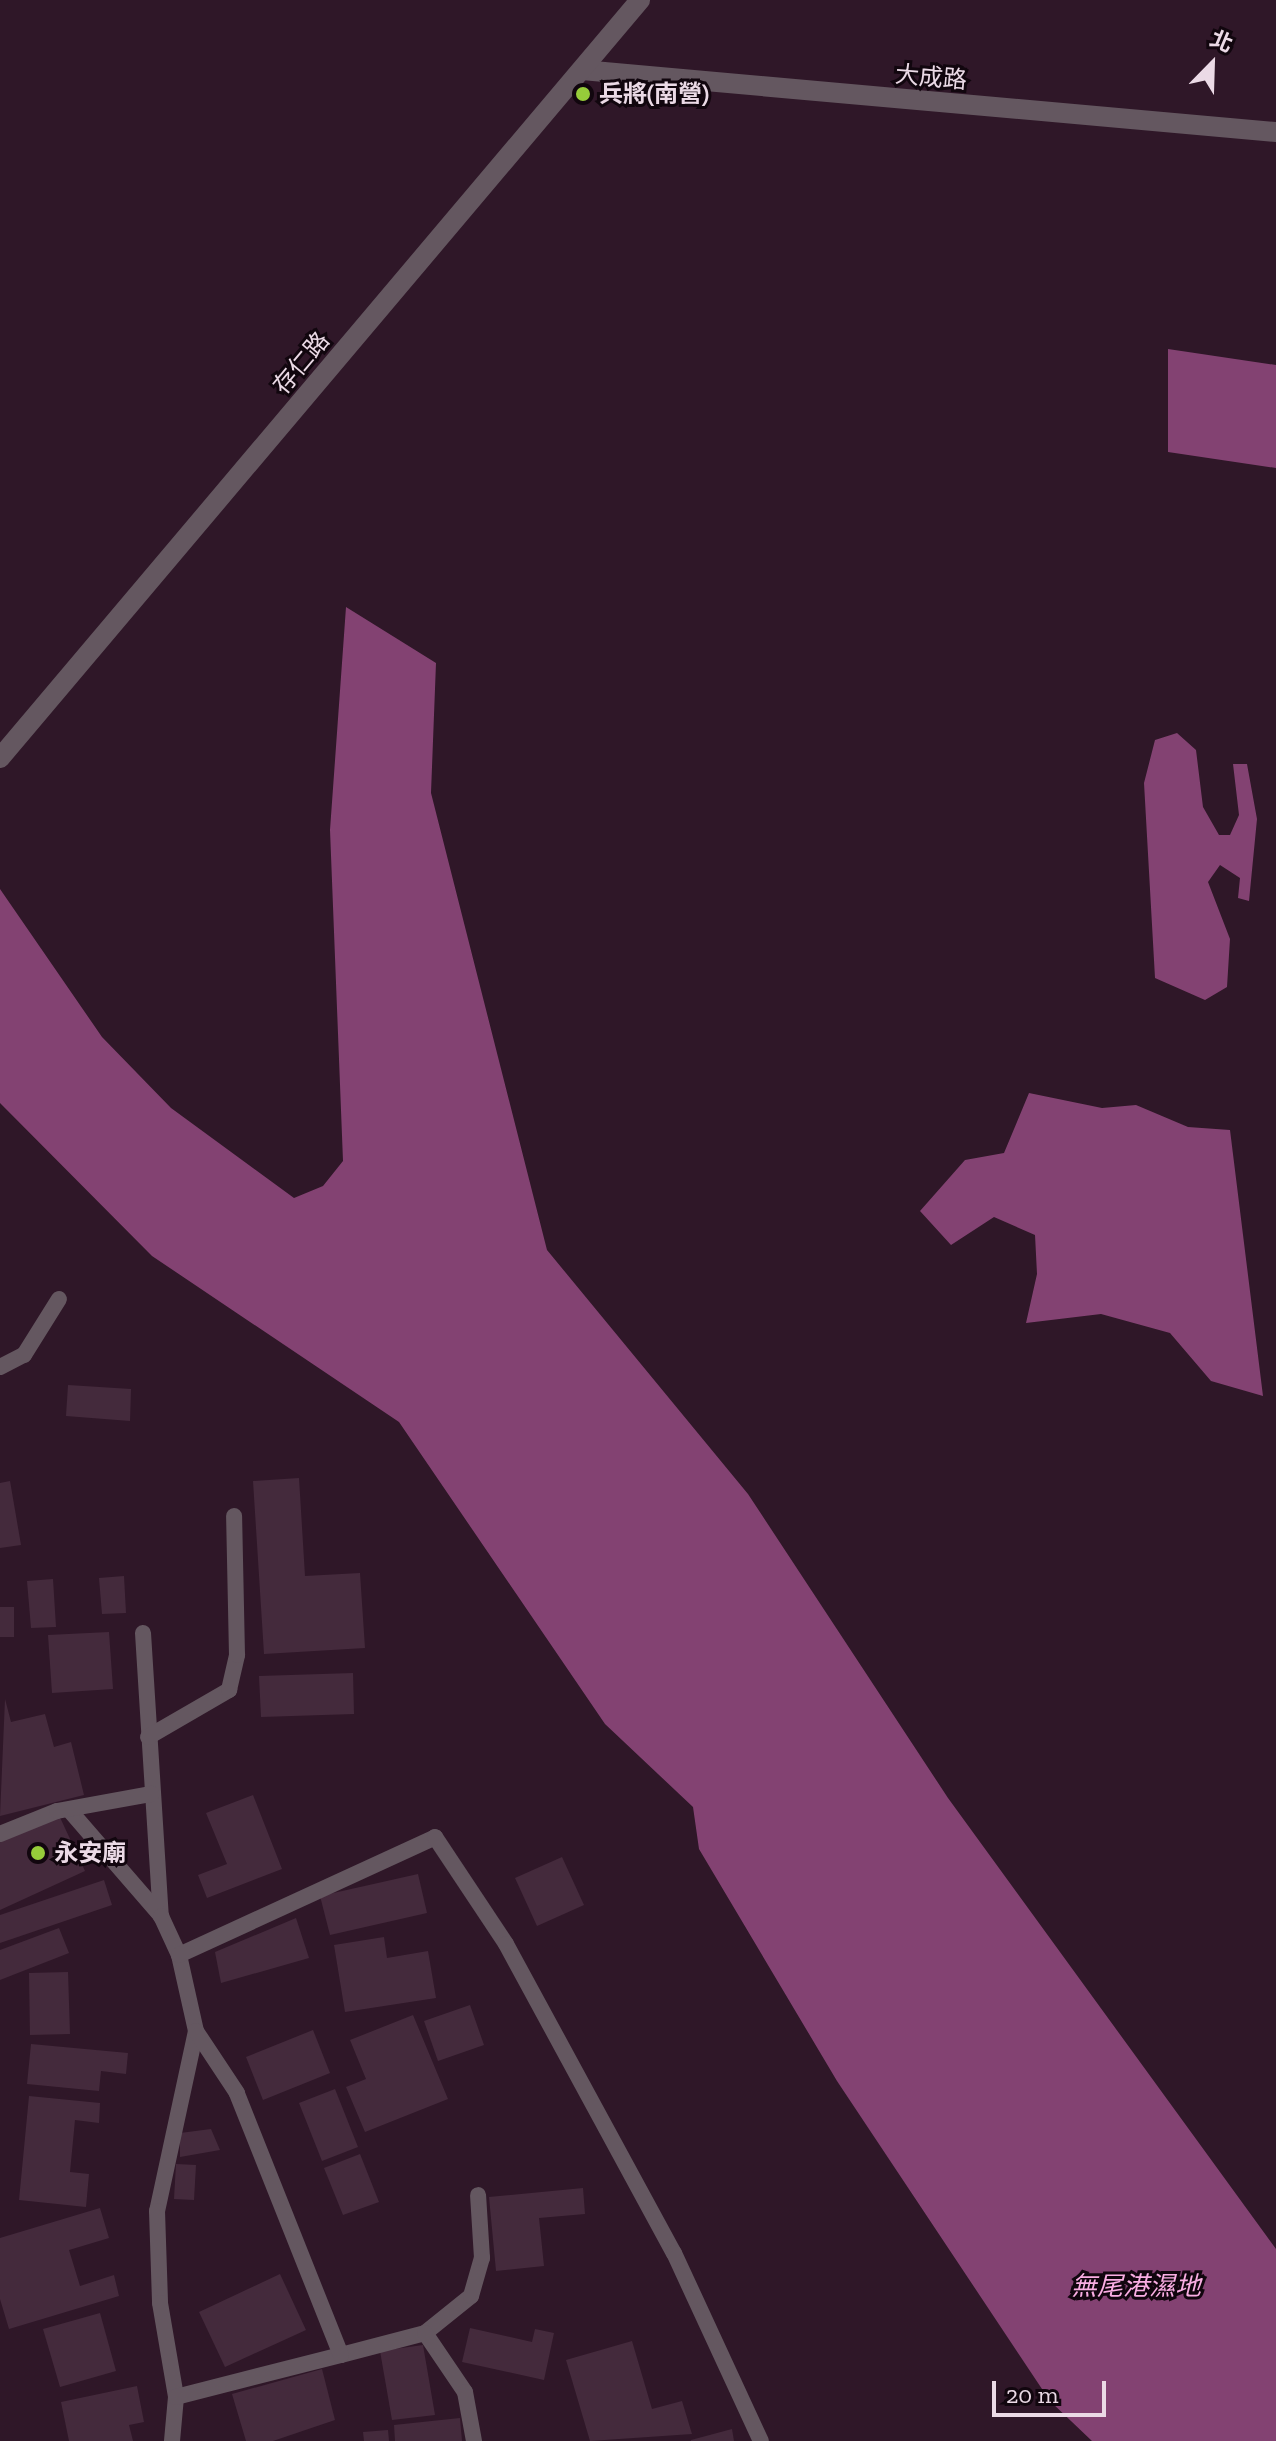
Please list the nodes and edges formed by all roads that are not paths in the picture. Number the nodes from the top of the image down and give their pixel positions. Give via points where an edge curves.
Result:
1 (640, 0) edge
2 (582, 70) junction
3 (1276, 132) edge
4 (0, 758) edge
5 (59, 1299) dead end
6 (0, 1367) edge
7 (234, 1516) dead end
8 (143, 1633) dead end
9 (148, 1737) junction
10 (151, 1794) junction
11 (71, 1812) junction
12 (0, 1834) edge
13 (161, 1916) junction
14 (179, 1955) junction
15 (196, 2031) junction
16 (478, 2195) dead end
17 (425, 2333) junction
18 (341, 2355) junction
19 (176, 2397) junction
20 (172, 2441) edge
21 (474, 2441) edge
22 (761, 2441) edge

1 - 2 street, 存仁路
2 - 3 street, 大成路
2 - 4 street, 存仁路
5 - 6 lane via 24,1355
7 - 9 lane via 237,1655 229,1690
8 - 9 lane
9 - 10 lane
10 - 11 lane
10 - 13 lane
11 - 12 lane
11 - 13 lane
13 - 14 lane
14 - 15 lane
14 - 22 lane via 435,1837 506,1944 674,2253
15 - 18 lane via 237,2093
15 - 19 lane via 157,2211 160,2303
16 - 17 lane via 482,2258 471,2296
17 - 18 lane
17 - 21 lane via 465,2392
18 - 19 lane
19 - 20 lane

